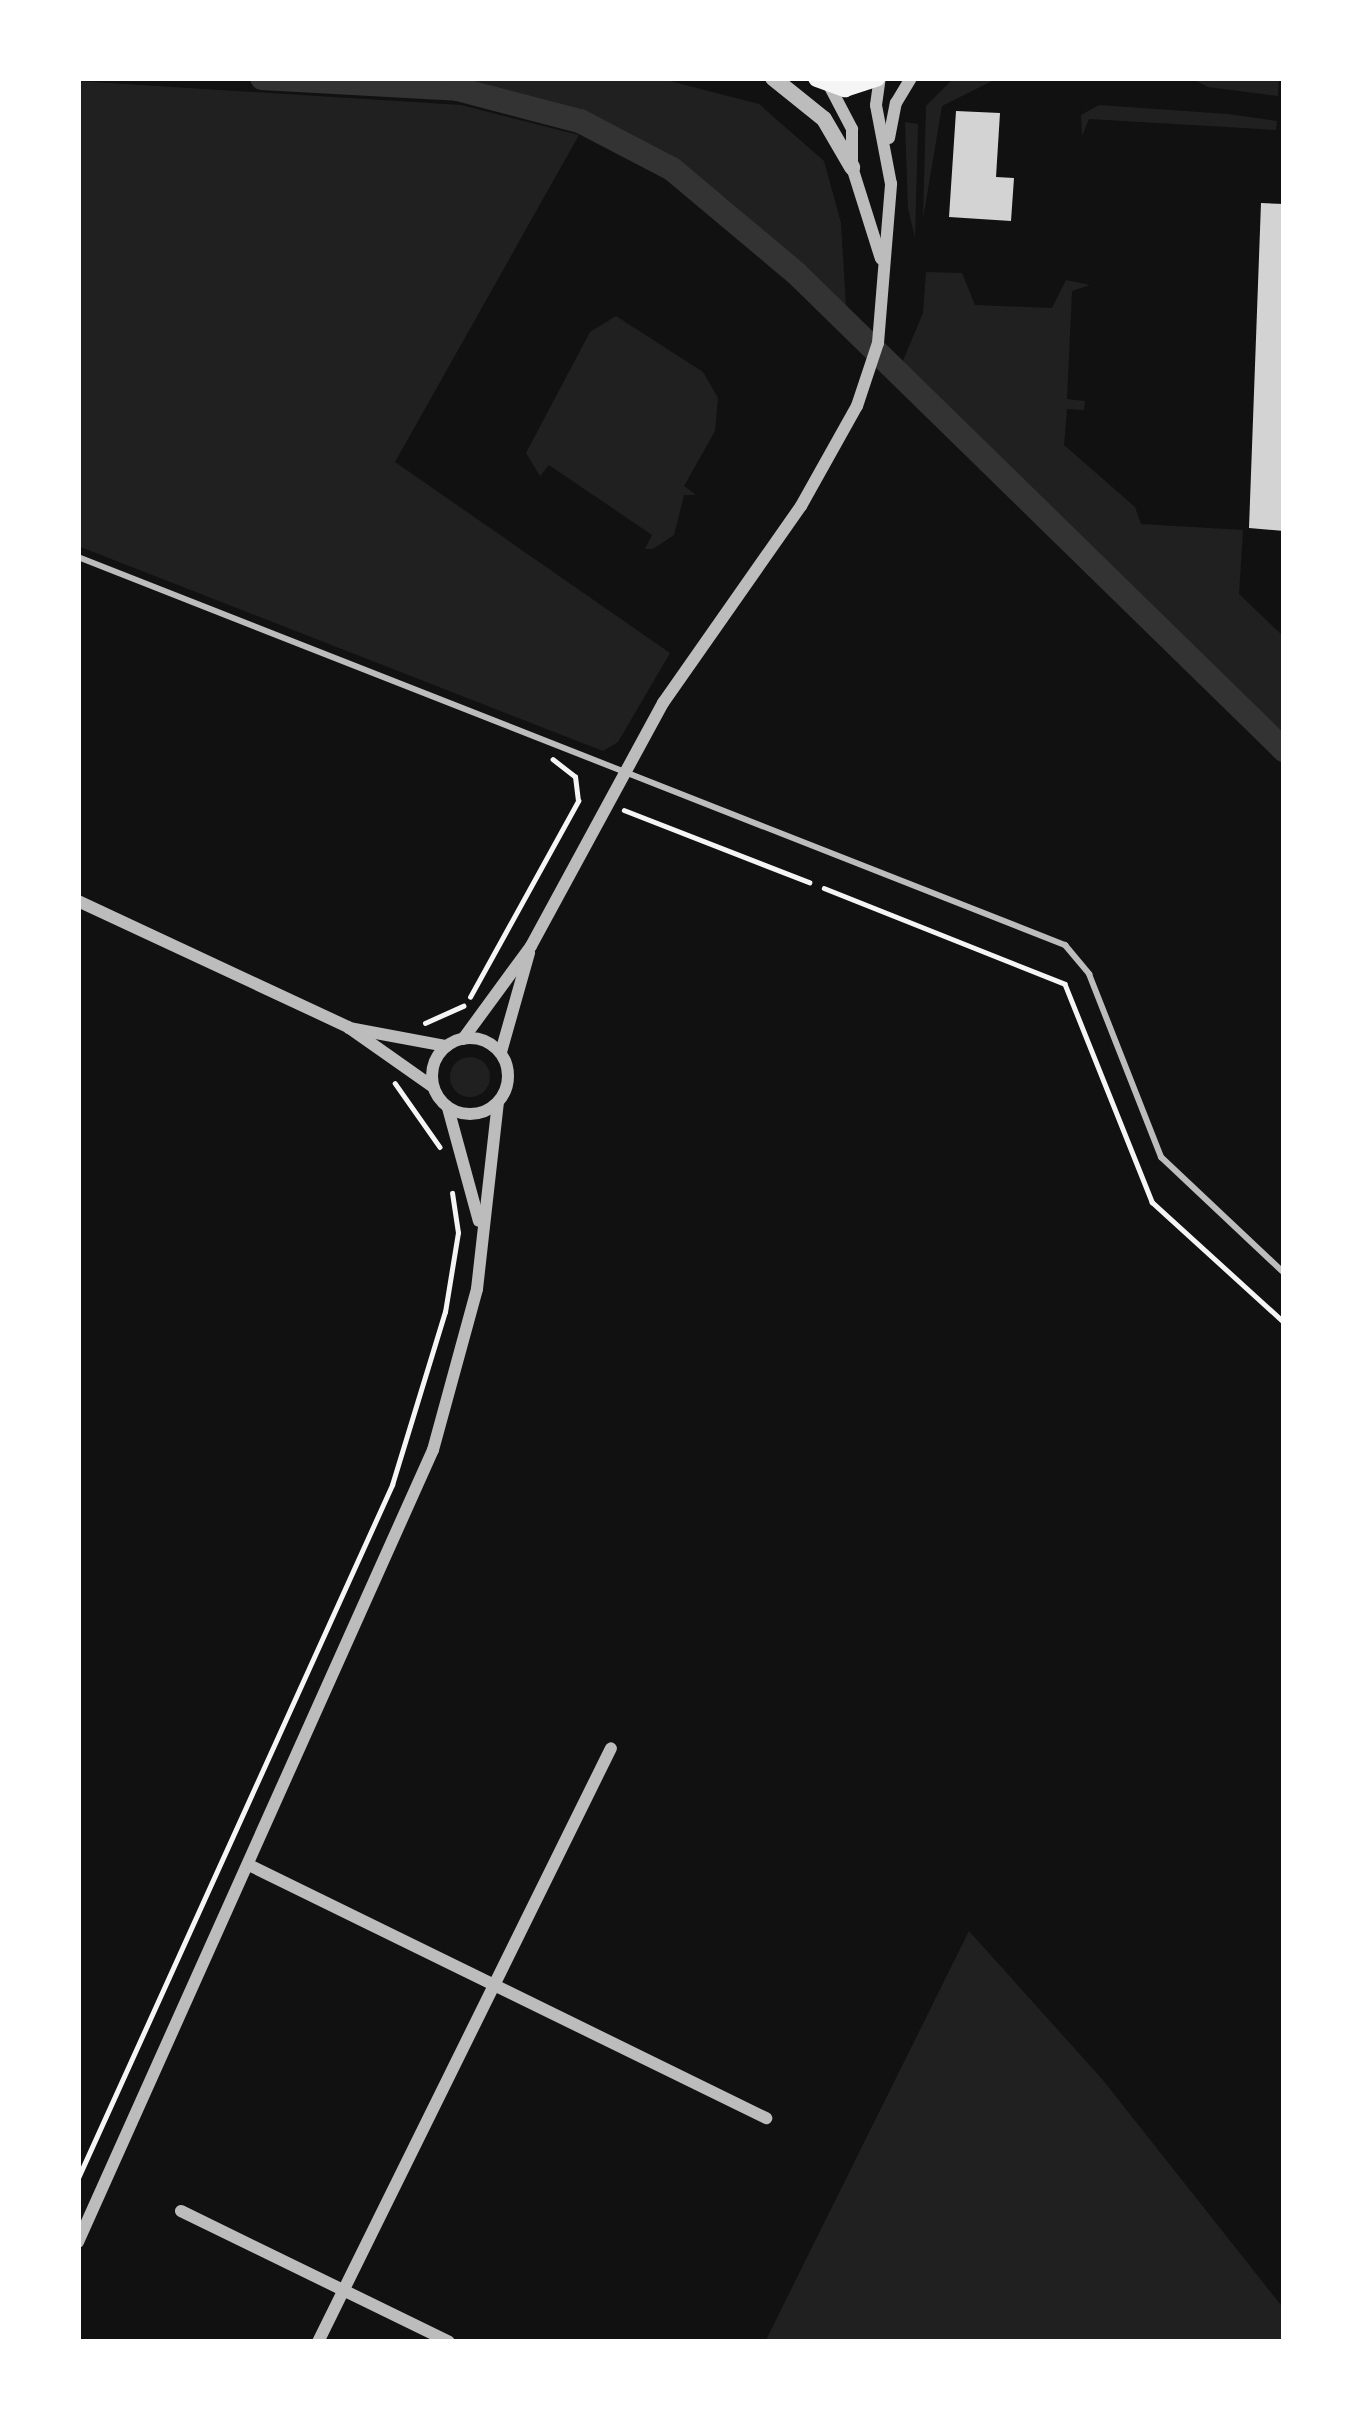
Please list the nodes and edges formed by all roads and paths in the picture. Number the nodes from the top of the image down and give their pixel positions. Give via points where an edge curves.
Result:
1 (773, 78) edge
2 (878, 78) edge
3 (911, 78) edge
4 (823, 82) edge
5 (888, 145) junction
6 (852, 167) junction
7 (882, 260) junction
8 (78, 557) edge
9 (546, 753) dead end
10 (623, 773) junction
11 (621, 809) dead end
12 (809, 882) dead end
13 (824, 888) dead end
14 (78, 901) edge
15 (531, 946) junction
16 (424, 1023) dead end
17 (348, 1028) junction
18 (463, 1039) junction
19 (446, 1046) junction
20 (501, 1052) junction
21 (387, 1074) dead end
22 (433, 1087) junction
23 (498, 1103) junction
24 (448, 1107) junction
25 (446, 1162) dead end
26 (450, 1182) dead end
27 (482, 1236) junction
28 (1284, 1274) edge
29 (1284, 1322) edge
30 (611, 1748) dead end
31 (249, 1865) junction
32 (494, 1985) junction
33 (766, 2118) dead end
34 (78, 2178) edge
35 (182, 2211) dead end
36 (78, 2242) edge
37 (344, 2290) junction
38 (318, 2342) edge
39 (449, 2342) edge

1 - 6 street via 824,118
2 - 4 main road via 853,88
2 - 5 street
3 - 5 street via 896,103
4 - 6 street via 851,128
5 - 7 street
6 - 7 street
7 - 10 street via 881,318 863,389 817,480 700,645
8 - 10 lane
9 - 16 path via 575,777 578,801 470,997 450,1017
10 - 15 street
10 - 28 lane via 1065,945 1094,986 1161,1157
11 - 12 path
13 - 29 path via 1065,984 1153,1202
14 - 17 street
15 - 18 street
15 - 20 street
17 - 19 street
17 - 22 street
18 - 19 street
18 - 20 street
19 - 22 street via 435,1060
20 - 23 street via 508,1080
21 - 25 path
22 - 24 street
23 - 24 street via 479,1114
23 - 27 street
24 - 27 street
26 - 34 path via 458,1233 448,1296 392,1485
27 - 31 street via 466,1341 434,1450
30 - 32 street
31 - 32 street
31 - 36 street
32 - 33 street
32 - 37 street
35 - 37 street
37 - 38 street
37 - 39 street

